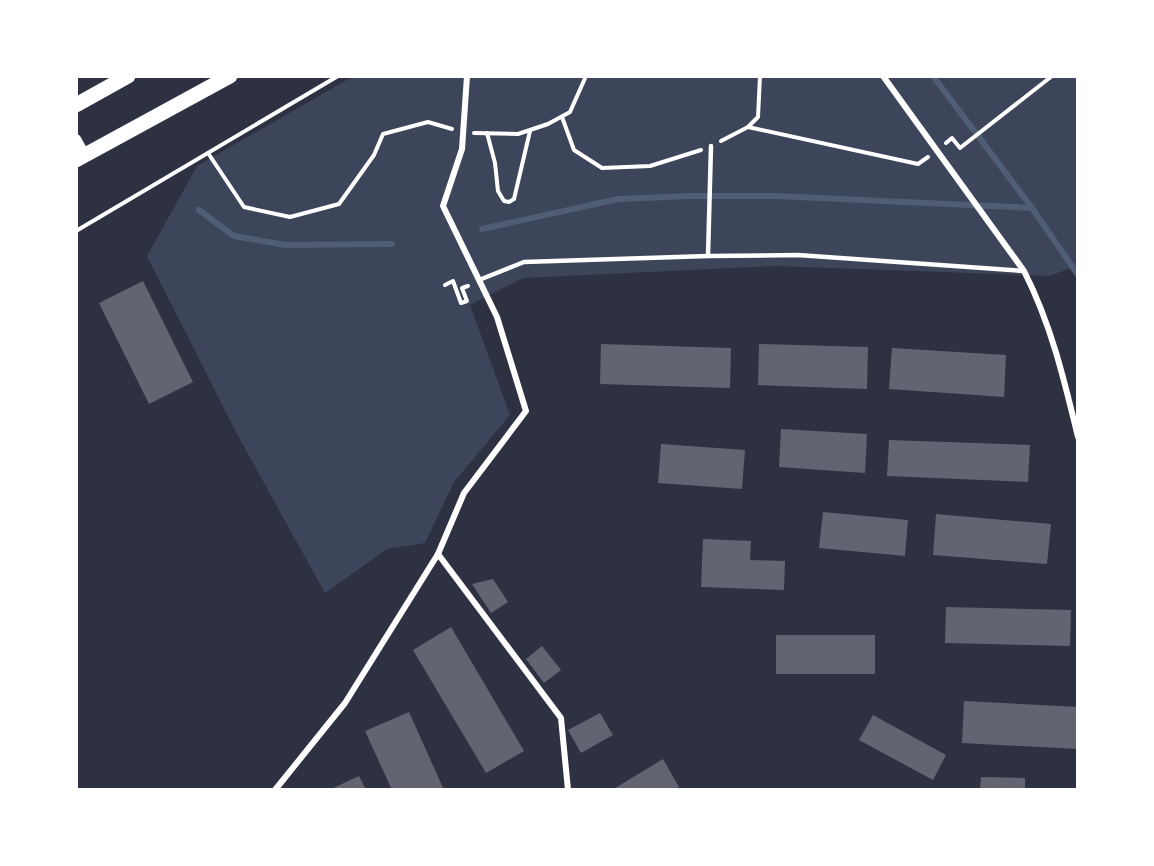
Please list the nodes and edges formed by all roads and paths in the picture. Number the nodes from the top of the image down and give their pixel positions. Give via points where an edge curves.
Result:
1 (128, 76) edge
2 (230, 76) edge
3 (338, 76) edge
4 (467, 76) edge
5 (586, 76) edge
6 (760, 76) edge
7 (883, 76) edge
8 (1052, 76) edge
9 (76, 105) edge
10 (562, 117) junction
11 (748, 127) junction
12 (530, 130) junction
13 (463, 133) junction
14 (487, 133) junction
15 (76, 139) edge
16 (711, 146) junction
17 (936, 151) junction
18 (207, 153) junction
19 (81, 158) edge
20 (76, 231) edge
21 (708, 256) junction
22 (1024, 271) junction
23 (479, 280) junction
24 (445, 285) dead end
25 (1077, 437) edge
26 (438, 554) junction
27 (275, 789) edge
28 (567, 789) edge

1 - 9 main road
2 - 19 main road
3 - 18 path
4 - 13 street
5 - 10 path via 570,112
6 - 11 path via 758,117
7 - 17 street
8 - 17 path via 960,148 952,138
10 - 12 path
10 - 16 path via 574,150 602,168 650,166
11 - 16 path
11 - 17 path via 918,164
12 - 14 path via 518,134
12 - 14 path via 514,199 509,202 498,191
13 - 14 path
13 - 18 path via 428,122 383,134 374,155 339,204 290,217 243,207
13 - 23 street via 462,149 443,206
15 - 19 street
16 - 21 lane
17 - 22 street
18 - 20 path
21 - 22 lane via 798,255
21 - 23 lane via 524,262
22 - 25 street via 1053,338
23 - 24 path via 462,288 467,301 462,303 453,281
23 - 26 street via 497,317 526,411 464,494
26 - 27 street via 345,703
26 - 28 street via 561,718

